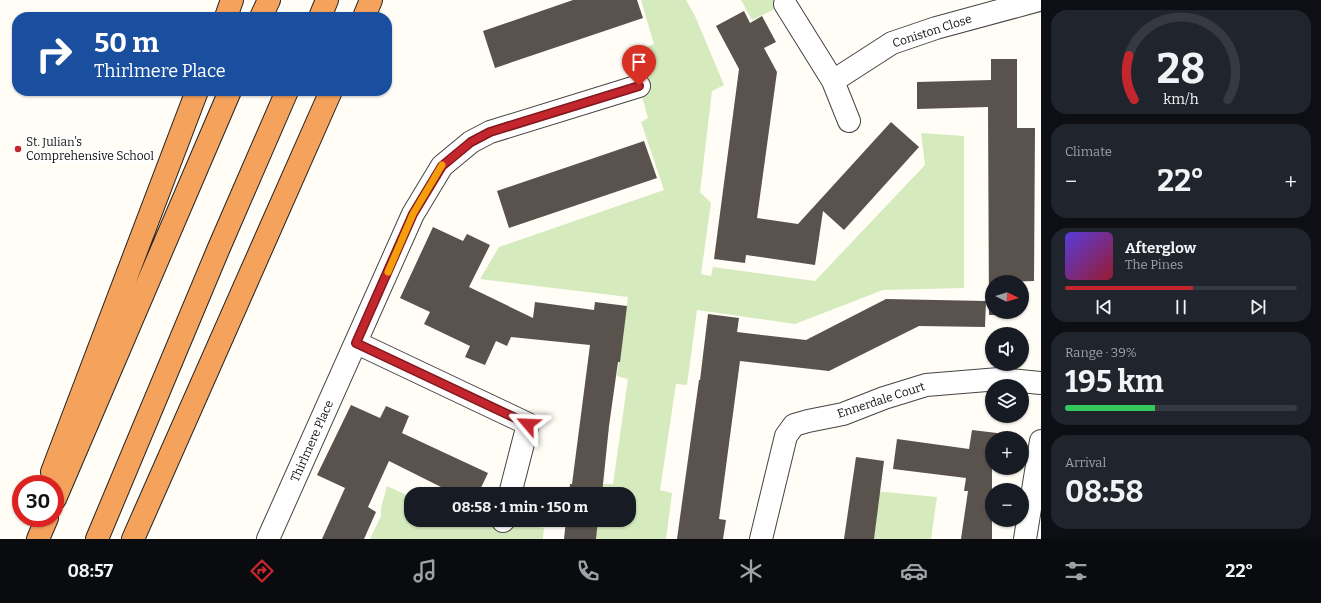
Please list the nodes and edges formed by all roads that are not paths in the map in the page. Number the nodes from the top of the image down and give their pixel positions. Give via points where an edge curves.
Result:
1 (232, 0) edge
2 (269, 0) edge
3 (327, 0) edge
4 (371, 0) edge
5 (1039, 0) edge
6 (785, 4) dead end
7 (228, 12) edge
8 (263, 12) edge
9 (322, 12) edge
10 (366, 12) edge
11 (833, 81) junction
12 (639, 86) dead end
13 (195, 96) edge
14 (228, 96) edge
15 (285, 96) edge
16 (329, 96) edge
17 (849, 121) dead end
18 (356, 343) junction
19 (1041, 383) edge
20 (1041, 441) edge
21 (50, 475) edge
22 (64, 478) edge
23 (512, 487) edge
24 (32, 527) edge
25 (43, 527) edge
26 (28, 539) edge
27 (38, 539) edge
28 (97, 539) edge
29 (132, 539) edge
30 (268, 539) edge
31 (761, 539) edge
32 (1025, 539) edge

1 - 7 highway
2 - 8 highway
3 - 9 highway
4 - 10 highway
5 - 11 street, Coniston Close via 936,28 892,43
6 - 11 street
11 - 17 street
12 - 18 street, Thirlmere Place via 490,132 471,142 442,166 413,214
13 - 21 highway
14 - 22 highway
15 - 28 highway
16 - 29 highway
18 - 23 street via 528,424
18 - 30 street, Thirlmere Place
19 - 31 street, Ennerdale Court via 1000,379 926,385 843,414 794,425 786,436
20 - 32 street
24 - 26 highway
25 - 27 highway

